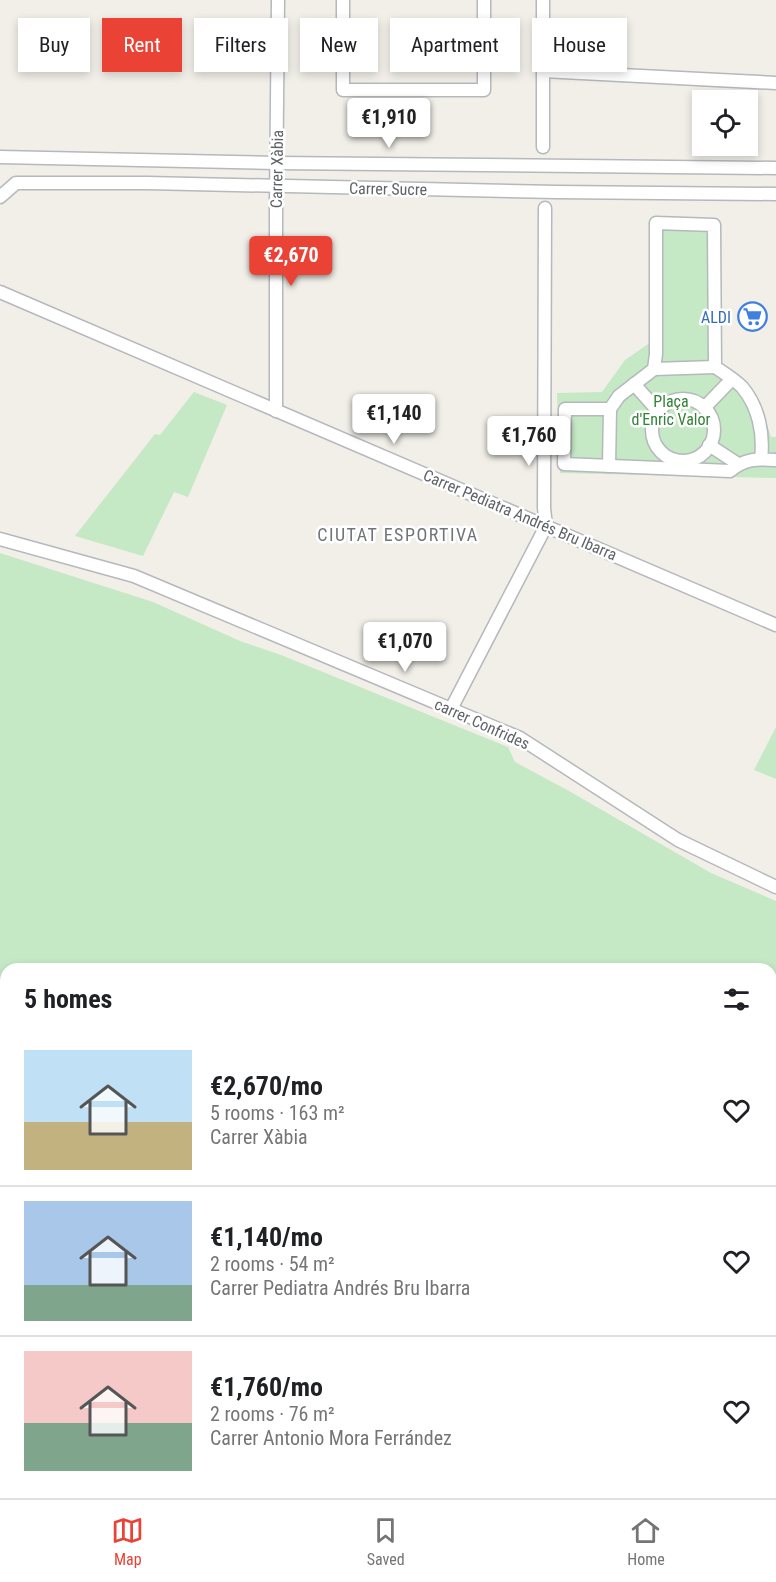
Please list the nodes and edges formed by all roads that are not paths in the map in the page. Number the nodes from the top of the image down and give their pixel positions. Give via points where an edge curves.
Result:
1 (278, 0) edge
2 (344, 0) edge
3 (484, 0) edge
4 (543, 0) edge
5 (543, 18) edge
6 (543, 72) edge
7 (564, 72) edge
8 (776, 82) edge
9 (543, 147) dead end
10 (0, 157) edge
11 (276, 163) junction
12 (776, 168) edge
13 (276, 187) junction
14 (776, 194) edge
15 (2, 196) edge
16 (545, 208) dead end
17 (0, 292) edge
18 (715, 367) junction
19 (654, 369) junction
20 (732, 379) junction
21 (634, 384) junction
22 (704, 408) junction
23 (610, 409) junction
24 (276, 411) junction
25 (658, 411) junction
26 (709, 445) junction
27 (658, 450) junction
28 (761, 459) junction
29 (776, 460) edge
30 (738, 464) junction
31 (609, 466) junction
32 (639, 467) junction
33 (546, 526) junction
34 (0, 539) edge
35 (776, 625) edge
36 (451, 709) junction
37 (776, 887) edge

1 - 11 street, Carrer Xàbia
2 - 3 street via 343,90 464,91 484,90
4 - 5 street
6 - 9 street
7 - 8 street
10 - 11 street, Carrer Sucre
11 - 12 street, Carrer Sucre
11 - 13 street, Carrer Xàbia
13 - 14 street, Carrer Sucre
13 - 15 street, Carrer Sucre via 16,183
13 - 24 street, Carrer Xàbia
16 - 33 street
17 - 24 street, Carrer Pediatra Andrés Bru Ibarra
18 - 19 street
18 - 19 street via 714,225 656,223
18 - 20 street
19 - 21 street
20 - 22 street
20 - 28 street via 758,415 763,443
21 - 23 street
21 - 25 street
22 - 25 street via 691,399 680,399 670,401
22 - 26 street via 714,430
23 - 31 street
23 - 31 street via 565,409 564,464
24 - 33 street, Carrer Pediatra Andrés Bru Ibarra
25 - 27 street via 651,435
26 - 27 street via 699,456 680,461
26 - 30 street
27 - 32 street
28 - 29 street
28 - 30 street
30 - 32 street via 730,471
31 - 32 street
33 - 35 street, Carrer Pediatra Andrés Bru Ibarra
33 - 36 street
34 - 36 street, carrer Confrides via 134,576
36 - 37 street, carrer Confrides via 520,738 678,840

